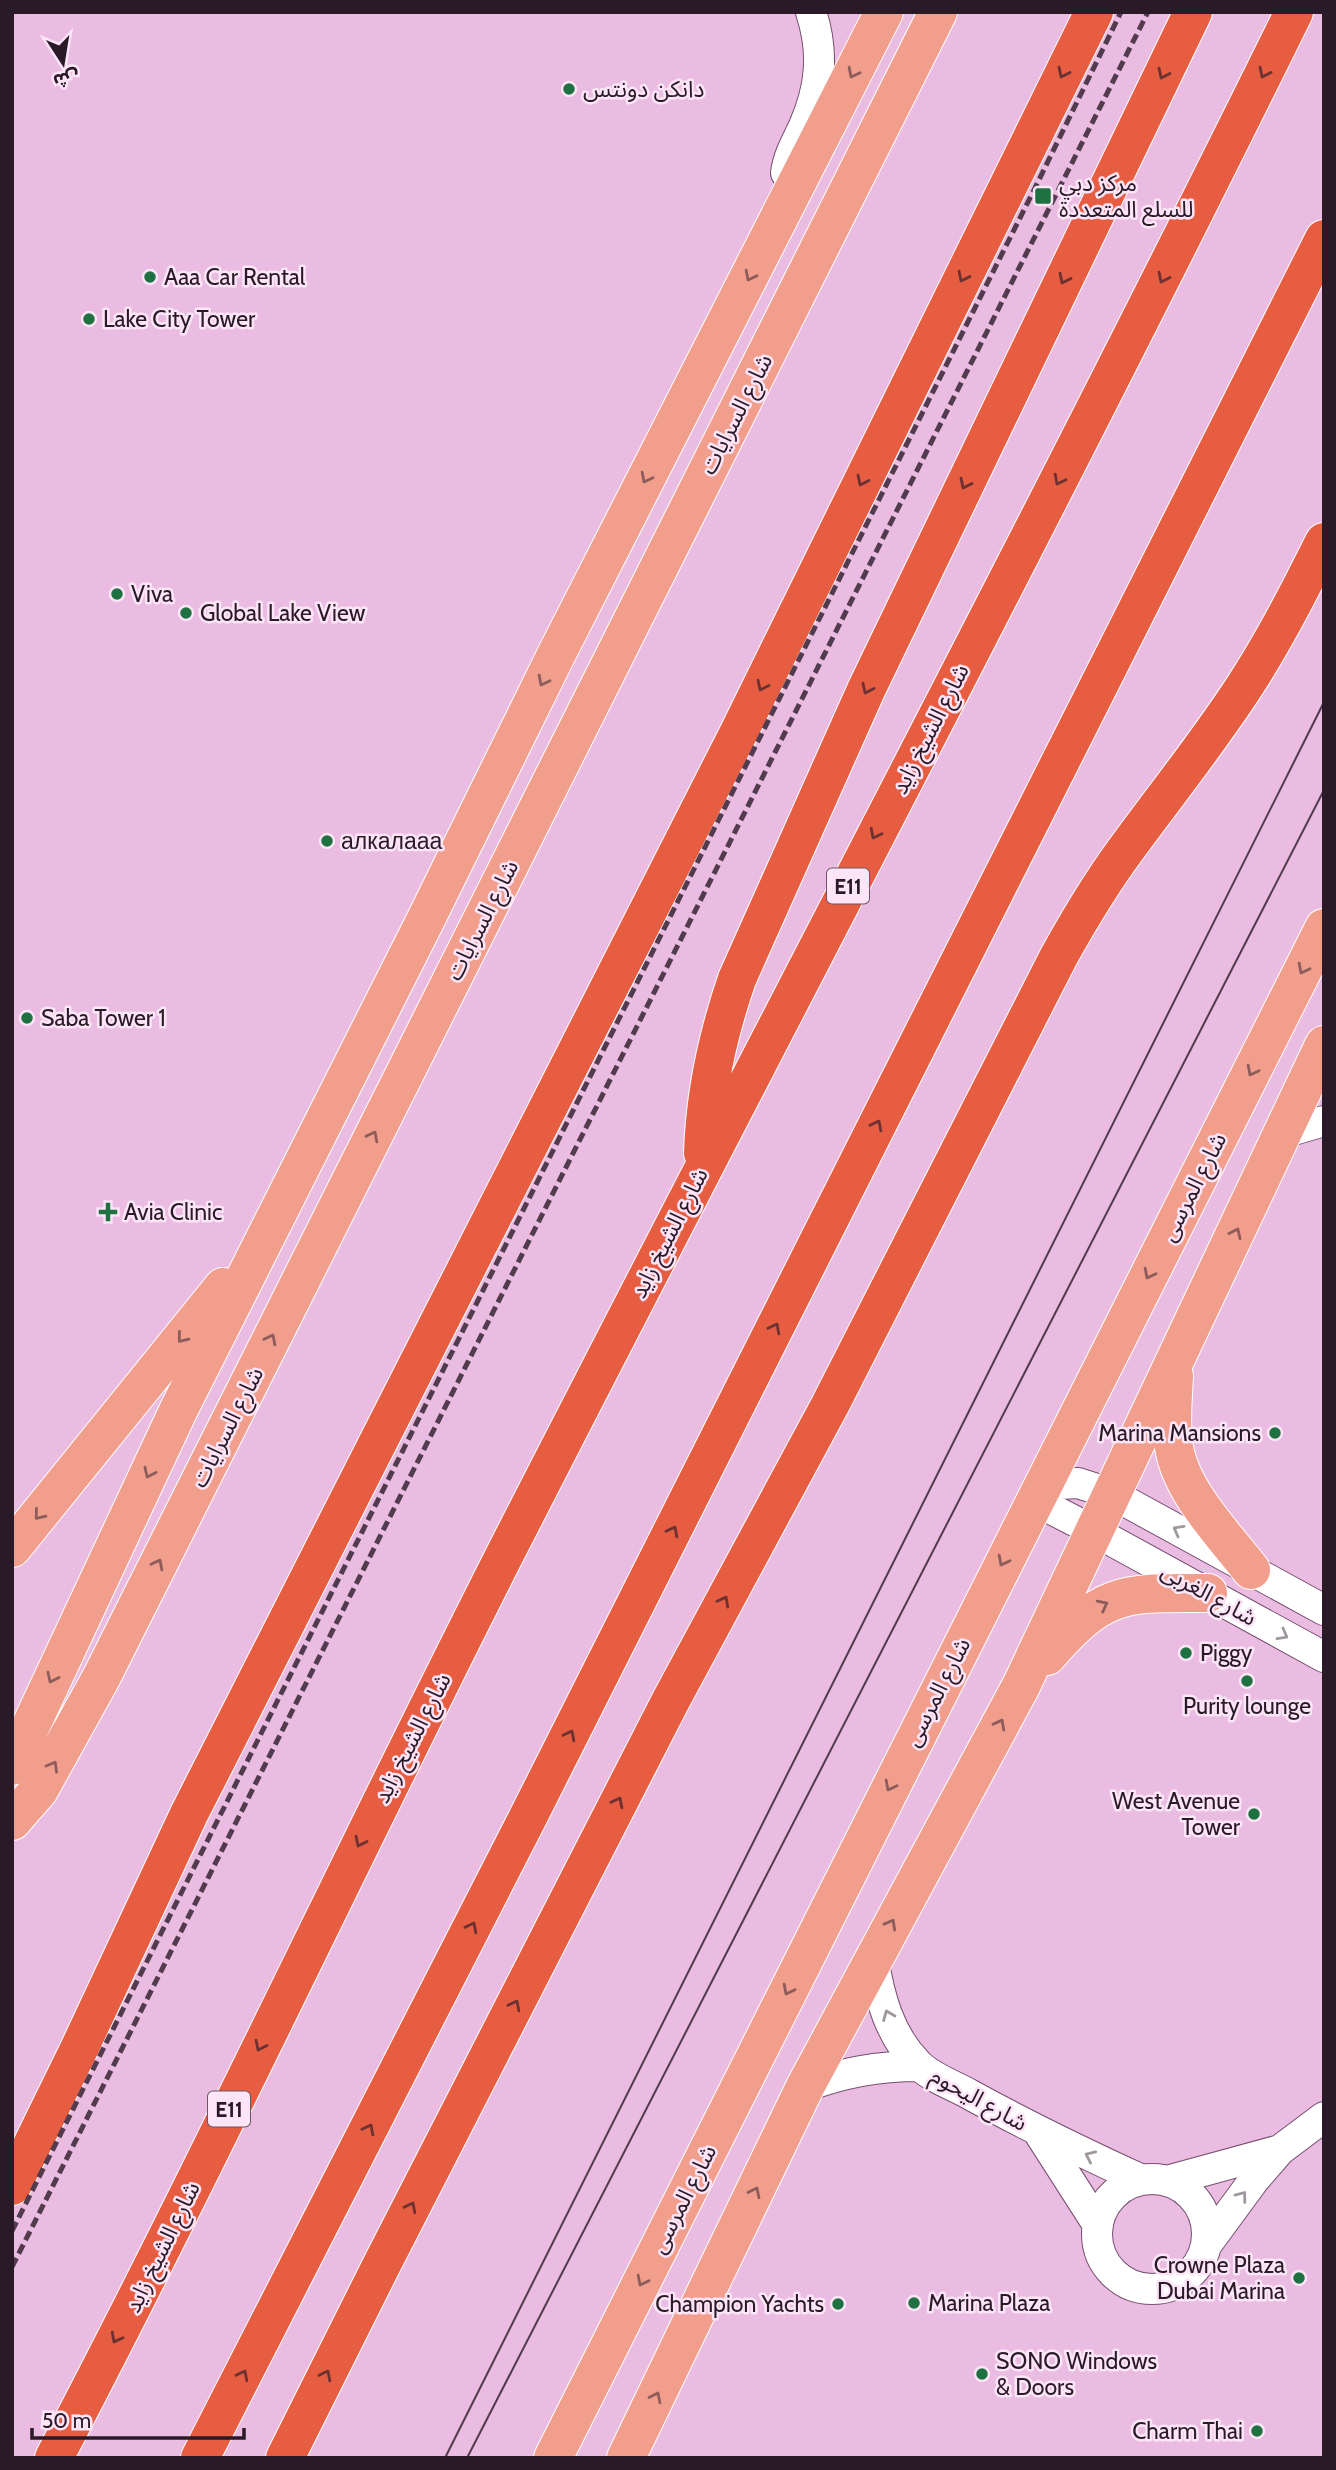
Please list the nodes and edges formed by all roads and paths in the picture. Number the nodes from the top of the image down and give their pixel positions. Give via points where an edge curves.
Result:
1 (811, 12) edge
2 (884, 12) edge
3 (938, 12) edge
4 (1094, 12) edge
5 (1193, 12) edge
6 (1294, 12) edge
7 (787, 205) junction
8 (1324, 239) edge
9 (708, 359) junction
10 (754, 379) junction
11 (1324, 542) edge
12 (1324, 928) edge
13 (1324, 1045) edge
14 (1324, 1121) edge
15 (1283, 1133) junction
16 (703, 1167) junction
17 (271, 1228) junction
18 (1174, 1363) junction
19 (1038, 1493) junction
20 (1112, 1494) junction
21 (1094, 1531) junction
22 (12, 1548) edge
23 (1251, 1570) junction
24 (1208, 1593) junction
25 (1324, 1610) edge
26 (1324, 1657) edge
27 (1021, 1686) junction
28 (12, 1766) edge
29 (12, 1821) edge
30 (873, 1957) junction
31 (919, 2066) junction
32 (805, 2087) junction
33 (1324, 2117) edge
34 (1039, 2133) junction
35 (1280, 2150) junction
36 (1154, 2180) junction
37 (12, 2186) edge
38 (1098, 2225) junction
39 (1207, 2244) junction
40 (54, 2458) edge
41 (200, 2458) edge
42 (285, 2458) edge
43 (553, 2458) edge
44 (626, 2458) edge

1 - 7 street via 818,33 818,85 787,168
2 -> 7 main road
3 - 10 main road, شارع السرايات
4 -> 37 highway via 738,734 189,1814
5 -> 16 highway via 866,691 737,979 710,1071
6 -> 16 highway, شارع الشيخ زايد / E11 via 1153,297
7 -> 9 main road
41 -> 8 highway via 541,1793
9 - 10 main road
9 -> 17 main road
29 -> 10 main road, شارع السرايات via 39,1790 101,1678
42 -> 11 highway via 671,1700 830,1405 1059,956 1116,863 1244,687
12 -> 19 main road, شارع المرسى
13 - 15 main road
14 - 15 street
18 -> 15 main road
16 -> 40 highway, شارع الشيخ زايد / E11 via 401,1759
17 -> 22 main road
17 -> 28 main road via 178,1411
18 - 20 main road
18 - 23 main road via 1172,1429 1179,1469
19 - 20 street, شارع الغربى via 1078,1483
19 - 21 street, شارع الغربى
19 -> 43 main road, شارع المرسى
20 - 21 main road
23 -> 20 street, شارع الغربى
21 - 24 street, شارع الغربى
21 - 27 main road
23 - 25 street, شارع الغربى
24 -> 26 street, شارع الغربى
27 -> 24 main road via 1072,1628 1111,1600 1143,1593
30 -> 27 main road
31 -> 30 street, شارع اليحوم via 890,2024 878,1992
30 - 32 main road
31 - 32 street, شارع اليحوم via 851,2072
31 - 34 street, شارع اليحوم
44 -> 32 main road
33 - 35 street
36 -> 34 street, شارع اليحوم
34 - 38 street, شارع اليحوم
35 - 36 street
39 -> 35 street
36 - 38 street via 1126,2185 1113,2195
36 - 39 street via 1186,2190 1200,2205 1207,2224
38 - 39 street via 1102,2258 1126,2283 1142,2288 1155,2290 1180,2282 1201,2261

